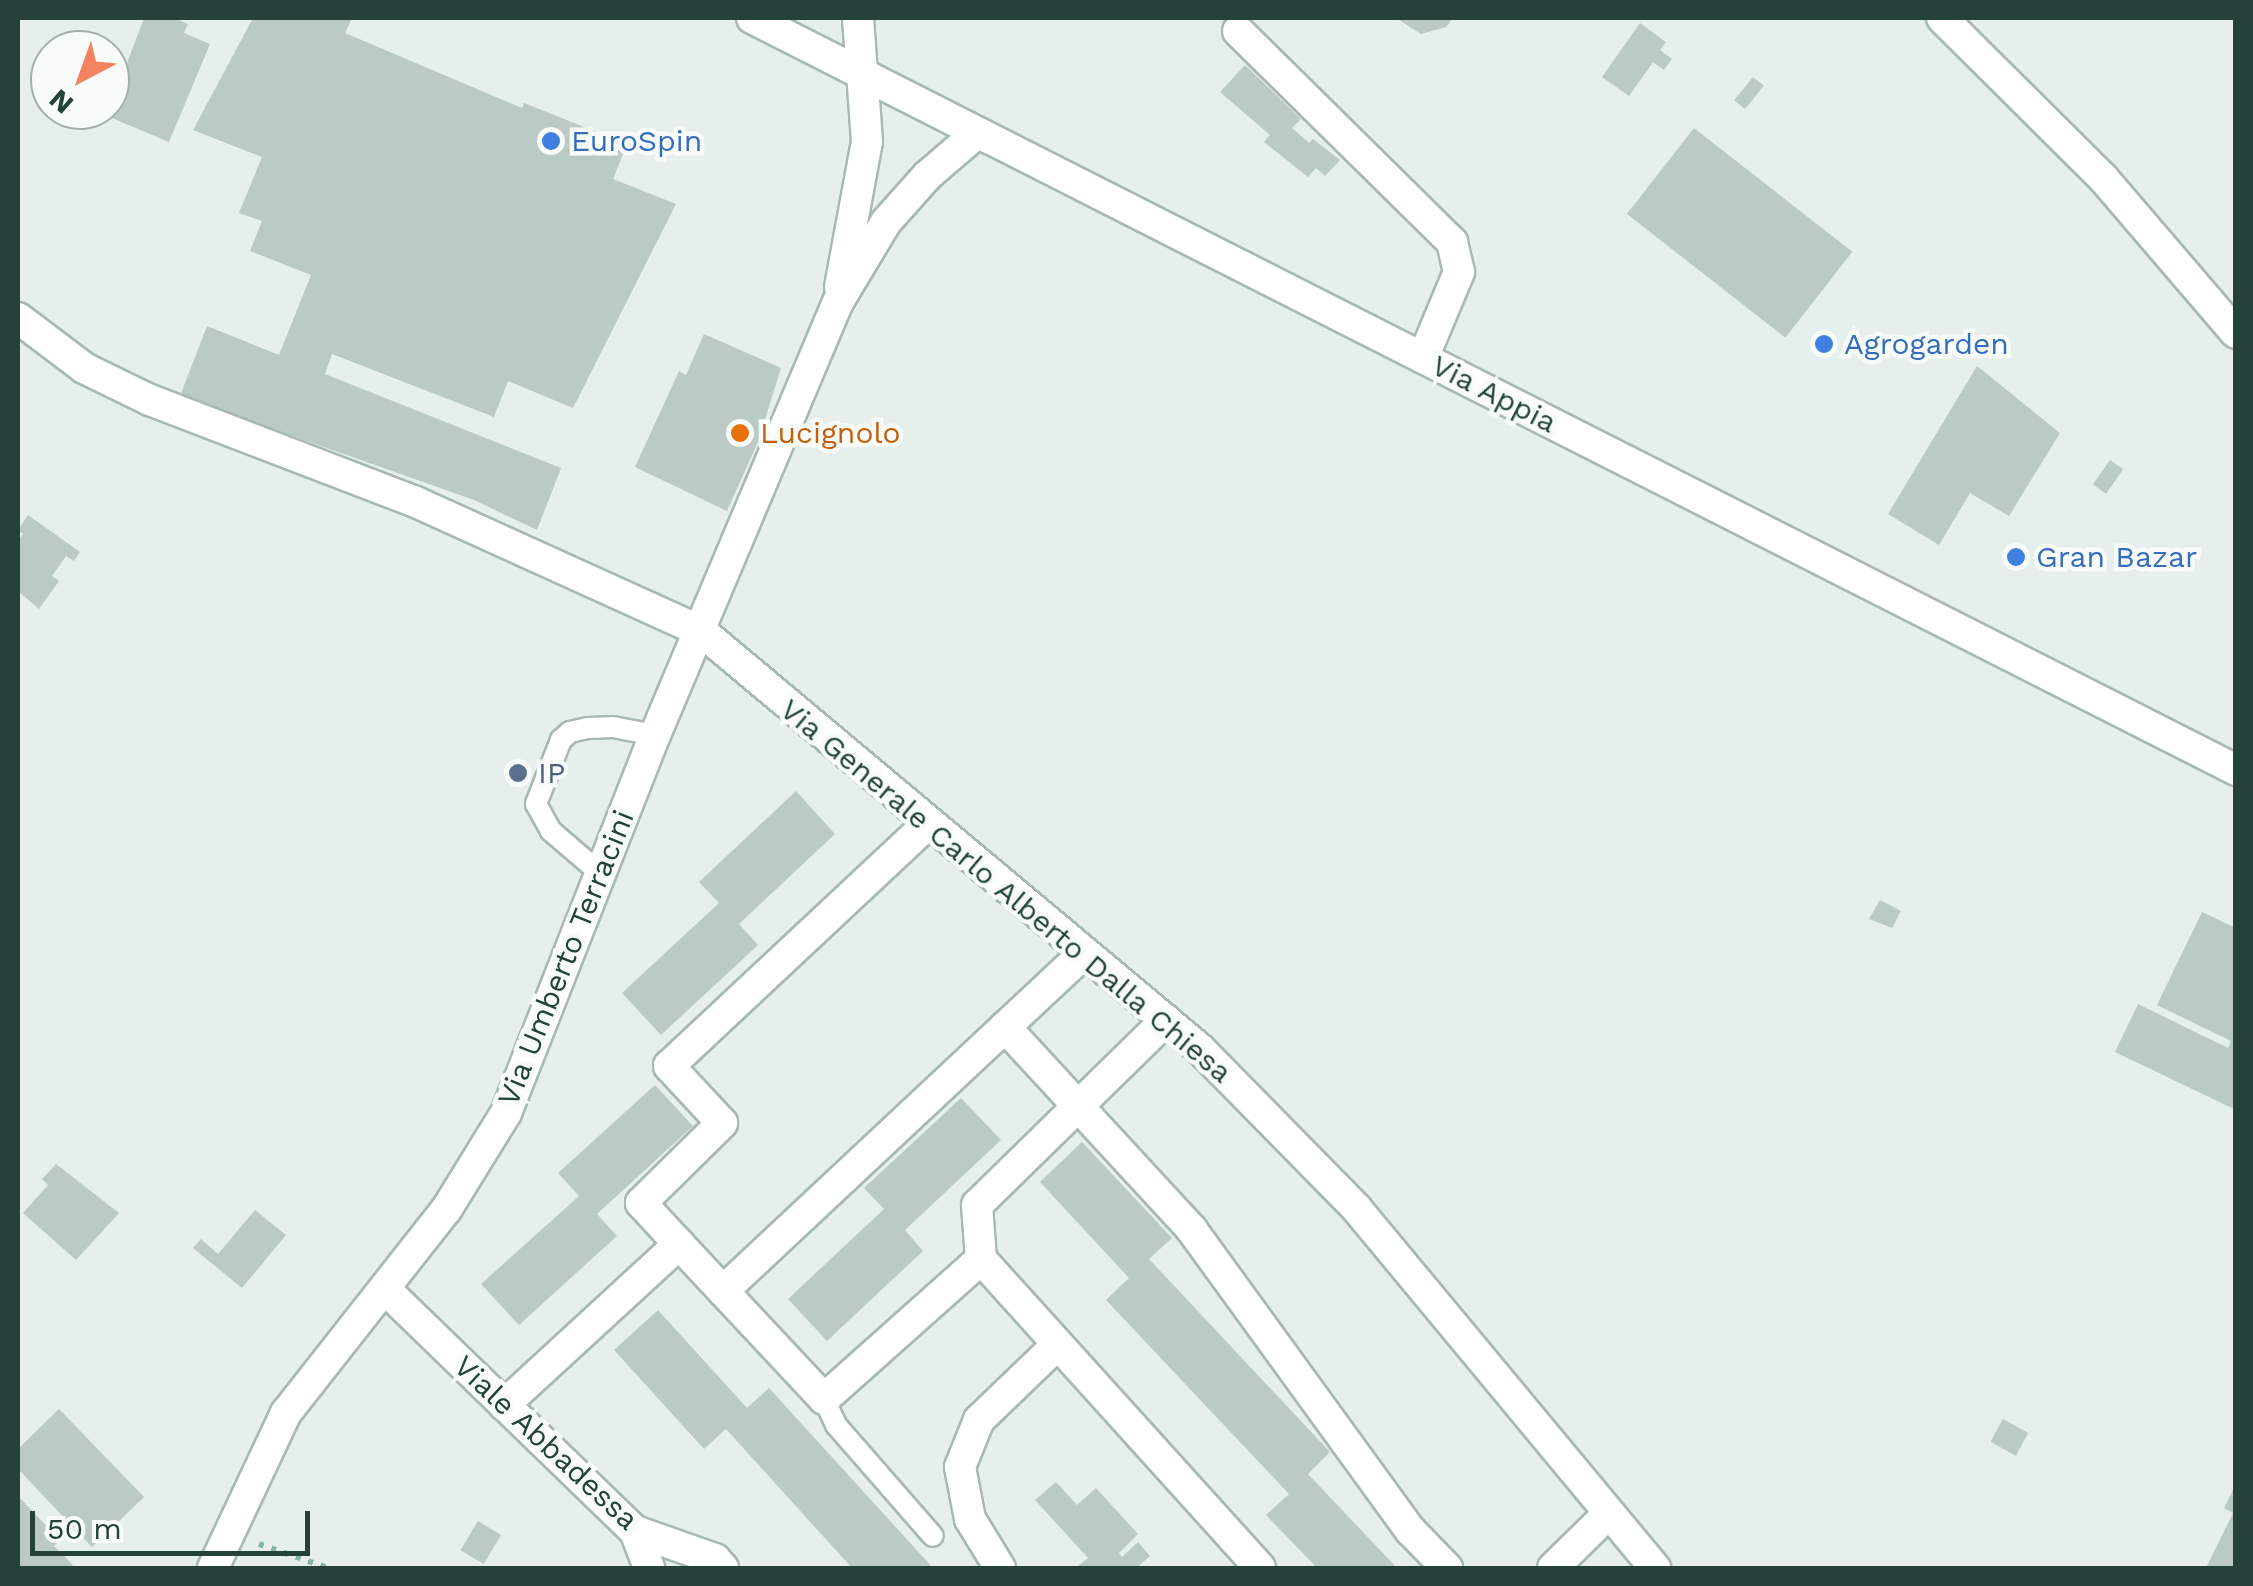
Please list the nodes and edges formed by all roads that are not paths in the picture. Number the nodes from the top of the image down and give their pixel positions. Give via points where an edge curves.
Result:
1 (752, 18) edge
2 (858, 18) edge
3 (1942, 18) edge
4 (1238, 31) dead end
5 (862, 75) junction
6 (978, 133) junction
7 (838, 302) junction
8 (18, 318) edge
9 (2236, 333) edge
10 (1423, 358) junction
11 (701, 631) junction
12 (656, 735) junction
13 (2236, 770) edge
14 (928, 824) junction
15 (600, 873) junction
16 (1084, 953) junction
17 (1166, 1020) junction
18 (1005, 1027) junction
19 (1078, 1106) junction
20 (679, 1244) junction
21 (981, 1259) junction
22 (386, 1290) junction
23 (723, 1290) junction
24 (1056, 1346) junction
25 (824, 1399) junction
26 (504, 1405) junction
27 (1609, 1514) junction
28 (634, 1532) junction
29 (933, 1536) dead end
30 (213, 1568) edge
31 (649, 1568) edge
32 (724, 1568) edge
33 (1000, 1568) edge
34 (1260, 1568) edge
35 (1447, 1568) edge
36 (1553, 1568) edge
37 (1655, 1568) edge

1 - 5 street, Via Appia
2 - 5 street
3 - 9 street via 2103,178
4 - 10 street via 1452,242 1459,272
5 - 6 street, Via Appia
5 - 7 street via 867,141
6 - 7 street via 886,222
6 - 10 street, Via Appia
7 - 11 street, Via Umberto Terracini
8 - 11 street, Via Generale Carlo Alberto Dalla Chiesa via 84,368 150,400 416,502
10 - 13 street, Via Appia
11 - 12 street, Via Umberto Terracini
11 - 14 street, Via Generale Carlo Alberto Dalla Chiesa
12 - 15 street, Via Umberto Terracini
12 - 15 lane via 613,726 560,740 536,804 550,830
14 - 16 street, Via Generale Carlo Alberto Dalla Chiesa
14 - 20 street via 669,1066 722,1123 641,1204
15 - 22 street, Via Umberto Terracini via 506,1113
16 - 17 street, Via Generale Carlo Alberto Dalla Chiesa
16 - 18 street
17 - 19 street
17 - 27 street, Via Generale Carlo Alberto Dalla Chiesa via 1357,1209
18 - 19 street
18 - 23 street
19 - 21 street via 977,1205
19 - 35 street via 1192,1230 1390,1503
20 - 23 street
20 - 26 street
21 - 24 street
21 - 25 street
22 - 26 street, Viale Abbadessa
22 - 30 street, Via Umberto Terracini via 286,1413
23 - 25 street
24 - 33 street via 979,1420 960,1467 970,1519
24 - 34 street
25 - 29 lane via 836,1425
26 - 28 street, Viale Abbadessa
27 - 36 street
27 - 37 street, Via Generale Carlo Alberto Dalla Chiesa
28 - 31 street
28 - 32 street, Viale Abbadessa via 715,1559

